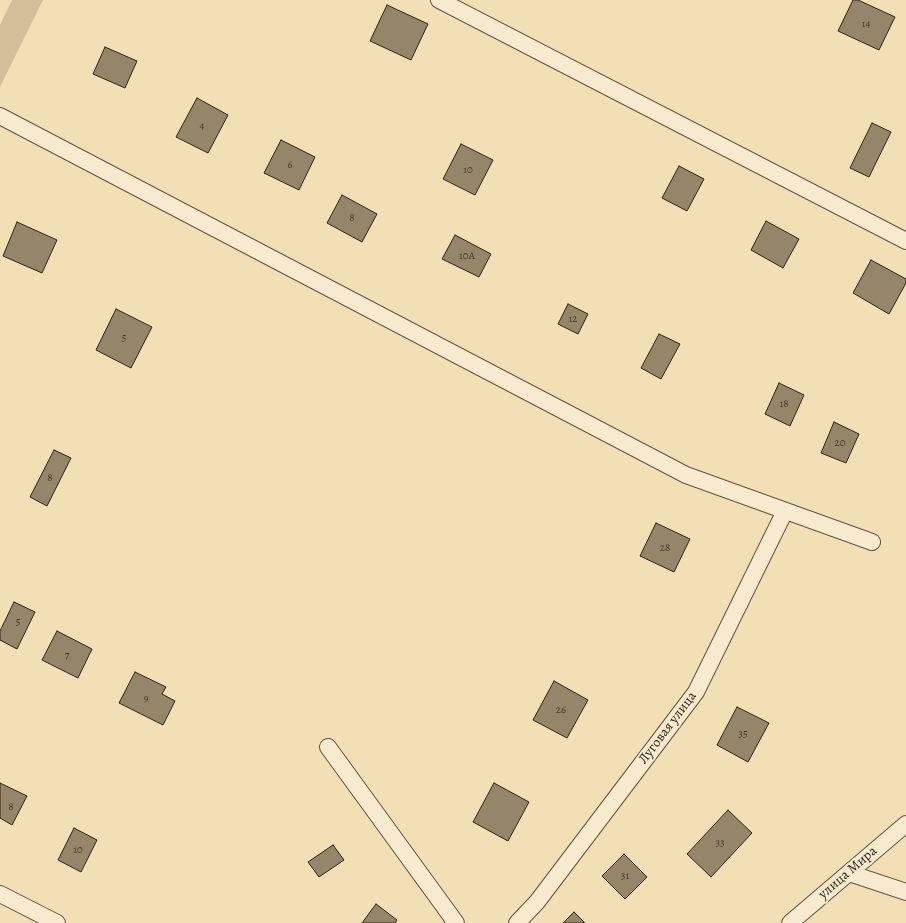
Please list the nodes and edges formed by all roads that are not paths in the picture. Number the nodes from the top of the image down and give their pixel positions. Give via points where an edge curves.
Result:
1 (440, 0) edge
2 (0, 116) edge
3 (906, 240) edge
4 (785, 511) junction
5 (872, 542) dead end
6 (328, 747) dead end
7 (906, 824) edge
8 (849, 873) junction
9 (906, 892) edge
10 (0, 894) edge
11 (57, 923) edge
12 (456, 923) edge
13 (517, 923) edge
14 (790, 923) edge

1 - 3 street
2 - 4 street via 686,475
4 - 5 street
4 - 13 street, Луговая улица via 696,692 537,902
6 - 12 street
7 - 8 street, улица Мира
8 - 9 street
8 - 14 street, улица Мира
10 - 11 street

